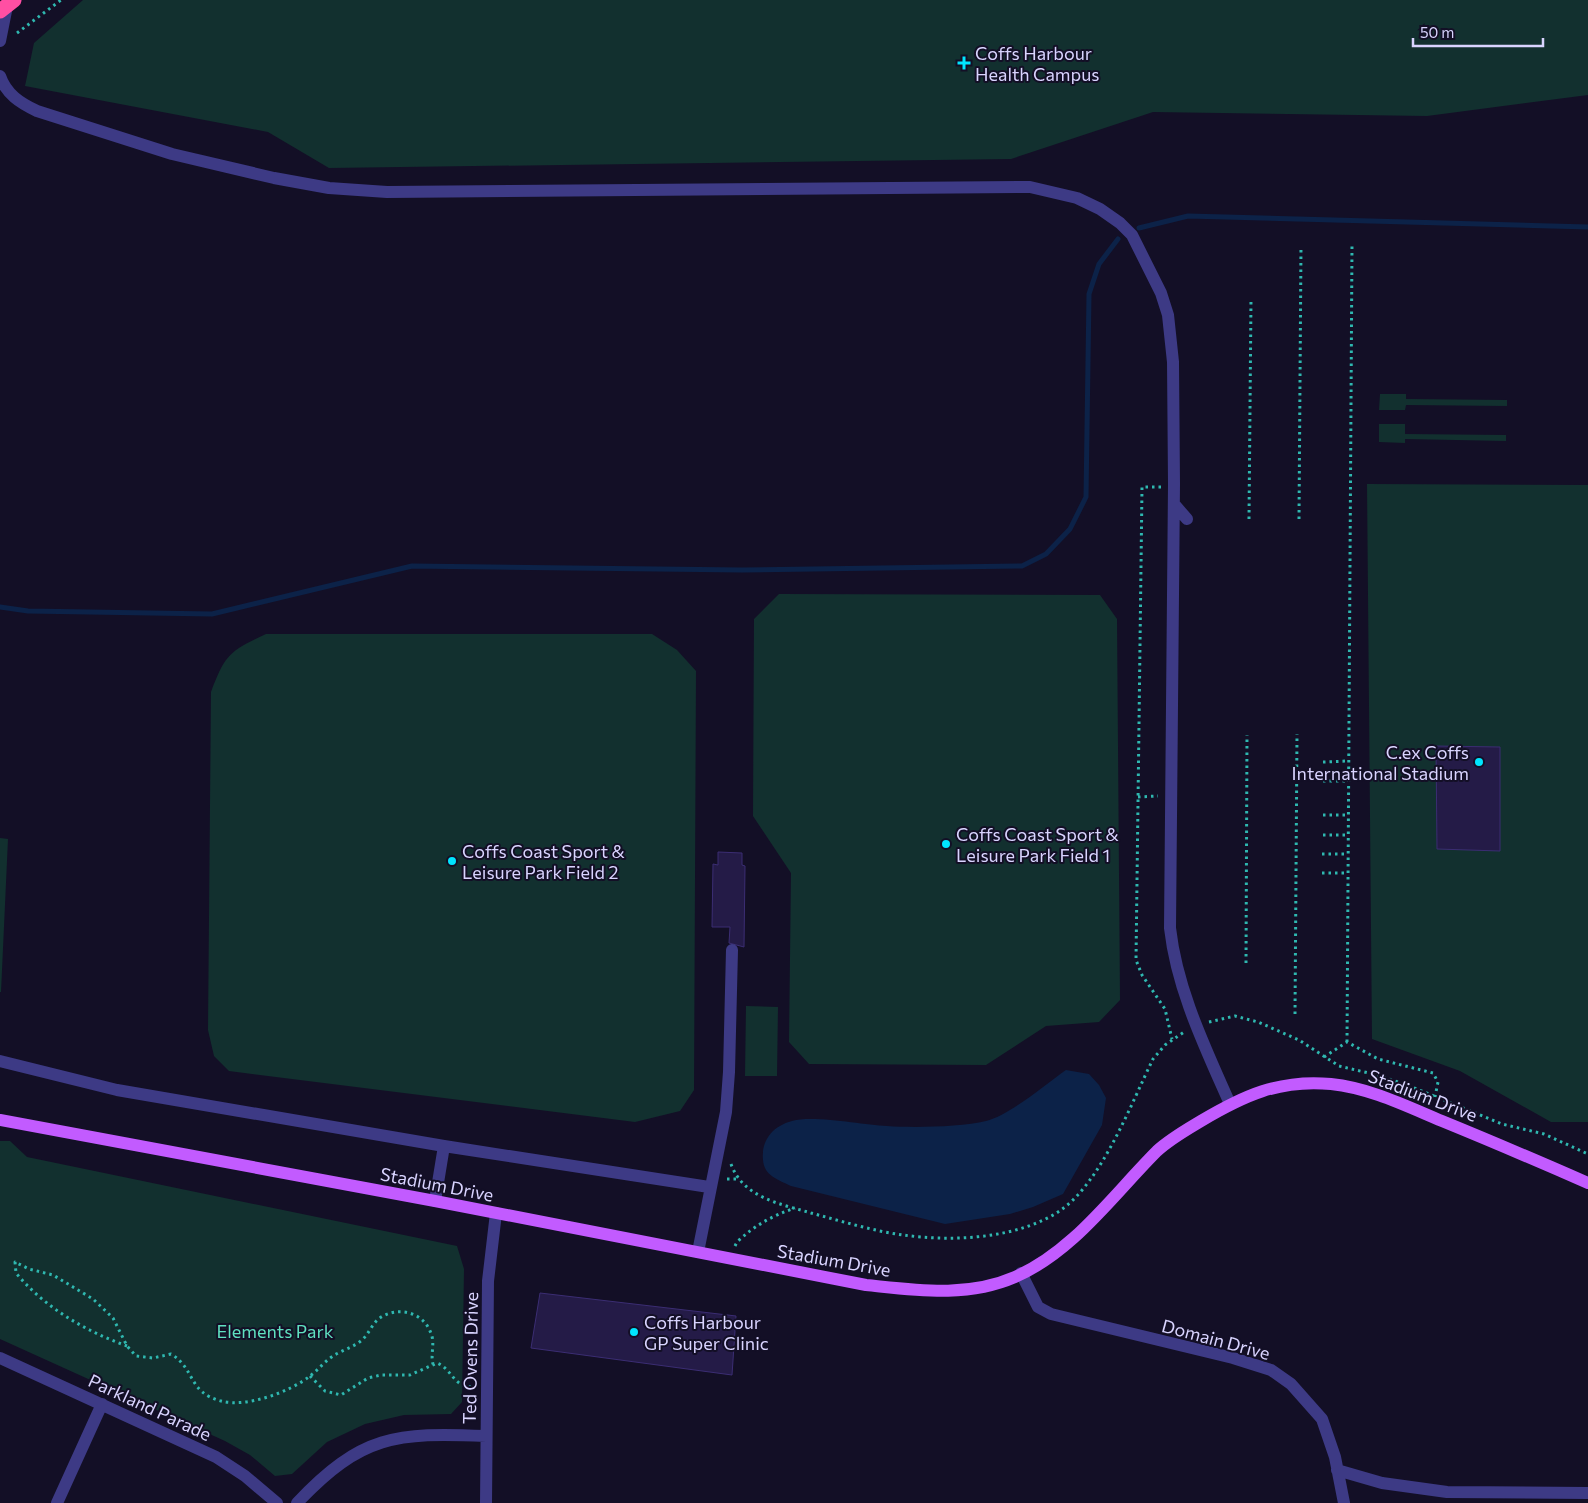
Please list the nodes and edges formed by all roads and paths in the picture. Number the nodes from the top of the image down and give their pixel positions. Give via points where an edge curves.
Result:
1 (61, 0) edge
2 (7, 5) edge
3 (13, 36) dead end
4 (0, 42) edge
5 (0, 76) edge
6 (1352, 244) dead end
7 (1301, 246) dead end
8 (1251, 299) dead end
9 (1164, 487) dead end
10 (1174, 504) junction
11 (1187, 519) dead end
12 (1249, 519) dead end
13 (1299, 519) dead end
14 (1247, 734) dead end
15 (1297, 734) dead end
16 (1348, 761) junction
17 (1323, 762) dead end
18 (1323, 781) dead end
19 (1348, 781) junction
20 (1161, 795) dead end
21 (1138, 797) junction
22 (1323, 815) dead end
23 (1348, 815) junction
24 (1323, 835) dead end
25 (1348, 835) junction
26 (1322, 854) dead end
27 (1348, 854) junction
28 (1322, 873) dead end
29 (1347, 873) junction
30 (732, 950) dead end
31 (1246, 963) dead end
32 (1295, 1014) dead end
33 (1217, 1019) dead end
34 (1185, 1031) dead end
35 (1172, 1038) junction
36 (1346, 1042) junction
37 (1324, 1057) junction
38 (0, 1061) edge
39 (1435, 1097) junction
40 (1230, 1104) junction
41 (0, 1120) edge
42 (444, 1146) junction
43 (1588, 1154) edge
44 (729, 1159) dead end
45 (1588, 1184) edge
46 (709, 1187) junction
47 (435, 1201) junction
48 (795, 1208) junction
49 (496, 1213) junction
50 (698, 1252) junction
51 (732, 1259) junction
52 (1021, 1273) junction
53 (127, 1346) junction
54 (0, 1358) edge
55 (433, 1364) junction
56 (310, 1376) junction
57 (472, 1387) dead end
58 (102, 1404) junction
59 (486, 1436) junction
60 (1337, 1470) junction
61 (1588, 1493) edge
62 (57, 1503) edge
63 (278, 1503) edge
64 (297, 1503) edge
65 (486, 1503) edge
66 (1344, 1503) edge

1 - 3 path
2 - 4 street
5 - 10 street via 21,104 37,111 172,154 329,188 387,192 1030,187 1077,198 1120,222 1132,235 1161,293 1172,340
6 - 16 path
7 - 13 path
8 - 12 path
9 - 21 path via 1142,487
10 - 11 street
10 - 40 street via 1170,928 1183,990
14 - 31 path
15 - 32 path
16 - 17 path
16 - 19 path
18 - 19 path
19 - 23 path
20 - 21 path
21 - 35 path via 1136,960 1165,1009
22 - 23 path
23 - 25 path
24 - 25 path
25 - 27 path
26 - 27 path
27 - 29 path
28 - 29 path
29 - 36 path
30 - 46 street via 728,1092
33 - 37 path via 1235,1016 1258,1022 1292,1037
34 - 35 path
35 - 48 path via 1153,1059 1091,1178 1062,1209 1037,1223 982,1235 926,1237 895,1234
36 - 37 path
36 - 39 path via 1378,1059 1432,1073 1438,1082
37 - 39 path via 1339,1066 1377,1074
38 - 42 street via 117,1090
39 - 43 path via 1502,1124 1544,1134
40 - 45 main road, Stadium Drive via 1274,1087 1329,1084 1358,1088
40 - 52 main road, Stadium Drive via 1159,1150 1088,1224 1052,1255
41 - 47 main road, Stadium Drive
42 - 46 street
42 - 47 street
44 - 48 path via 734,1173 746,1187
46 - 50 street
47 - 49 main road, Stadium Drive
48 - 51 path via 770,1217 749,1231 737,1242
49 - 50 main road, Stadium Drive
49 - 59 street, Ted Ovens Drive via 488,1281
50 - 51 main road, Stadium Drive
51 - 52 main road, Stadium Drive via 866,1285 930,1292 967,1290
52 - 60 street, Domain Drive via 1038,1307 1050,1314 1233,1358 1270,1370 1292,1384 1322,1419
53 - 53 path via 113,1318 93,1299 53,1275 15,1262 16,1272 52,1308
53 - 56 path via 138,1357 157,1358 171,1354 183,1362 200,1392 229,1403 263,1399
54 - 58 street, Parkland Parade
55 - 56 path via 410,1375 368,1378 341,1395 325,1391
55 - 56 path via 433,1338 425,1322 408,1312 394,1312 377,1320 362,1339 331,1357
55 - 57 path via 443,1366 458,1384
58 - 62 street
58 - 63 street, Parkland Parade via 216,1457 246,1476
59 - 64 street via 411,1437 375,1444 338,1464
59 - 65 street, Ted Ovens Drive
60 - 61 street via 1382,1483 1447,1492
60 - 66 street, Domain Drive

